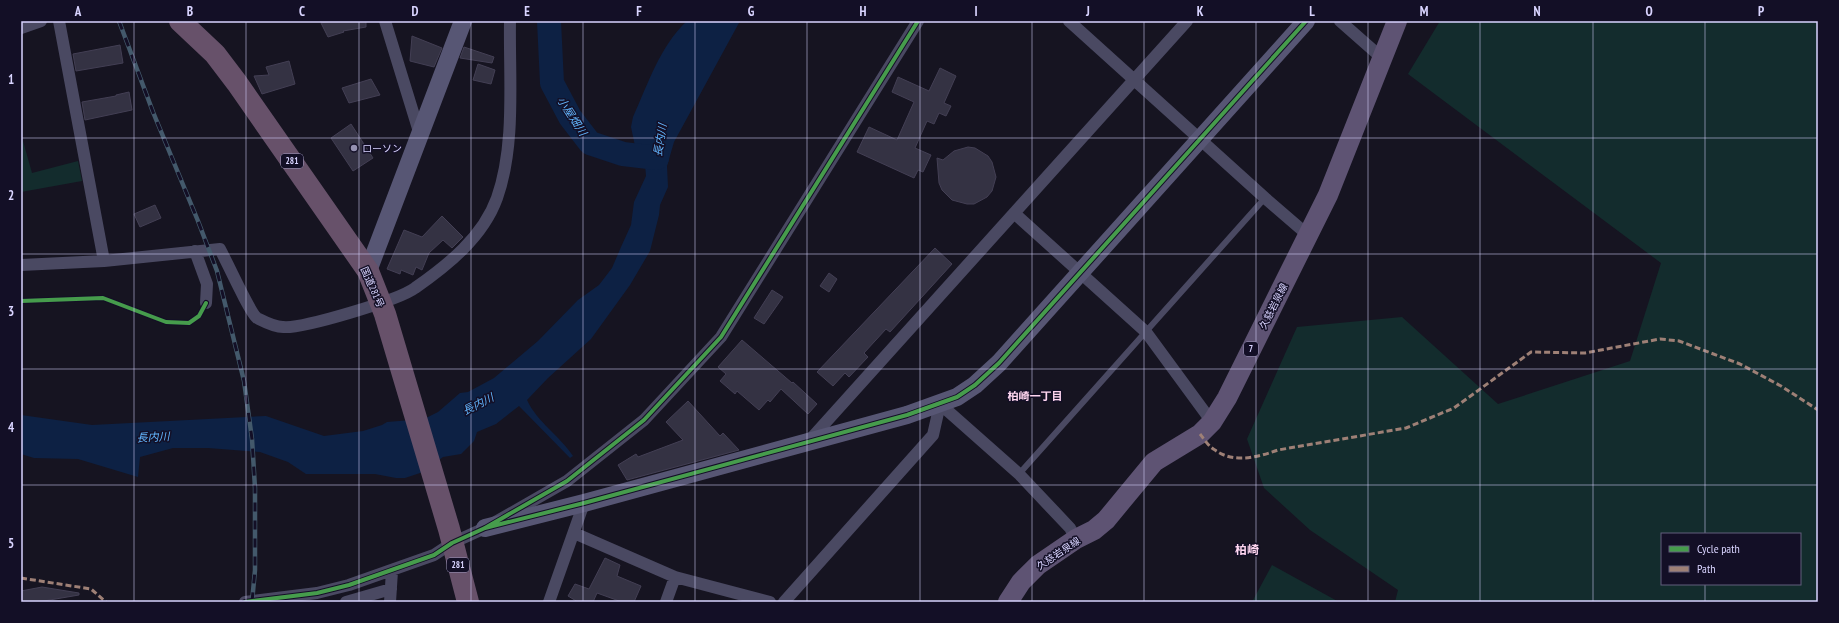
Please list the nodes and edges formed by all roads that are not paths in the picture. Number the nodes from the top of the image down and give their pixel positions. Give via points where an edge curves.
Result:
1 (41, 21) edge
2 (59, 21) edge
3 (180, 21) edge
4 (385, 21) edge
5 (463, 21) edge
6 (510, 21) edge
7 (918, 21) edge
8 (1070, 21) edge
9 (1187, 21) edge
10 (1306, 21) edge
11 (1340, 21) edge
12 (1397, 21) edge
13 (21, 28) edge
14 (1382, 58) junction
15 (1135, 80) junction
16 (420, 135) junction
17 (1199, 139) junction
18 (1265, 198) junction
19 (1014, 213) junction
20 (1309, 236) junction
21 (195, 251) junction
22 (104, 261) junction
23 (21, 265) edge
24 (368, 271) junction
25 (1080, 272) junction
26 (206, 303) dead end
27 (383, 308) junction
28 (1146, 332) junction
29 (940, 404) junction
30 (1212, 422) junction
31 (806, 443) junction
32 (1019, 474) junction
33 (584, 503) junction
34 (485, 528) junction
35 (574, 533) junction
36 (450, 536) junction
37 (1076, 539) junction
38 (392, 571) junction
39 (675, 577) junction
40 (391, 589) junction
41 (245, 602) edge
42 (346, 602) edge
43 (390, 602) edge
44 (468, 602) edge
45 (548, 602) edge
46 (666, 602) edge
47 (770, 602) edge
48 (784, 602) edge
49 (1008, 602) edge

1 - 13 street
2 - 22 street
3 - 24 highway, 国道281号 / 281 via 215,54 237,83
4 - 16 street
5 - 16 street
6 - 27 street via 509,129 506,160 496,198 468,246 414,290
7 - 34 street via 721,337 644,420 567,481
8 - 15 street
9 - 15 street
10 - 17 street
11 - 14 street
12 - 14 main road, 久慈岩泉線 / 7
14 - 20 main road, 久慈岩泉線 / 7 via 1328,196
15 - 17 street
15 - 19 street
16 - 24 street
17 - 18 street
17 - 25 street
18 - 20 street
18 - 28 lane
19 - 25 street
19 - 31 street
20 - 30 main road, 久慈岩泉線 / 7 via 1227,398
21 - 22 street
21 - 26 street via 207,284
21 - 27 street via 220,249 256,317 271,325 284,327
22 - 23 street
24 - 27 highway, 国道281号 / 281
25 - 28 street
25 - 29 street via 980,381
27 - 36 highway, 国道281号 / 281
28 - 30 street
28 - 32 lane
29 - 31 street
29 - 32 street
29 - 48 street via 933,435
30 - 37 main road, 久慈岩泉線 / 7 via 1200,434 1154,462 1106,520 1094,530
31 - 33 street
32 - 37 street via 1070,528
33 - 34 street
33 - 35 street
34 - 36 street
35 - 39 street
35 - 45 street
36 - 38 street via 434,555
36 - 44 highway, 国道281号 / 281
37 - 49 main road, 久慈岩泉線 / 7 via 1038,565 1020,582
38 - 40 street
38 - 41 street via 317,593
39 - 46 street
39 - 47 street
40 - 42 street
40 - 43 street

